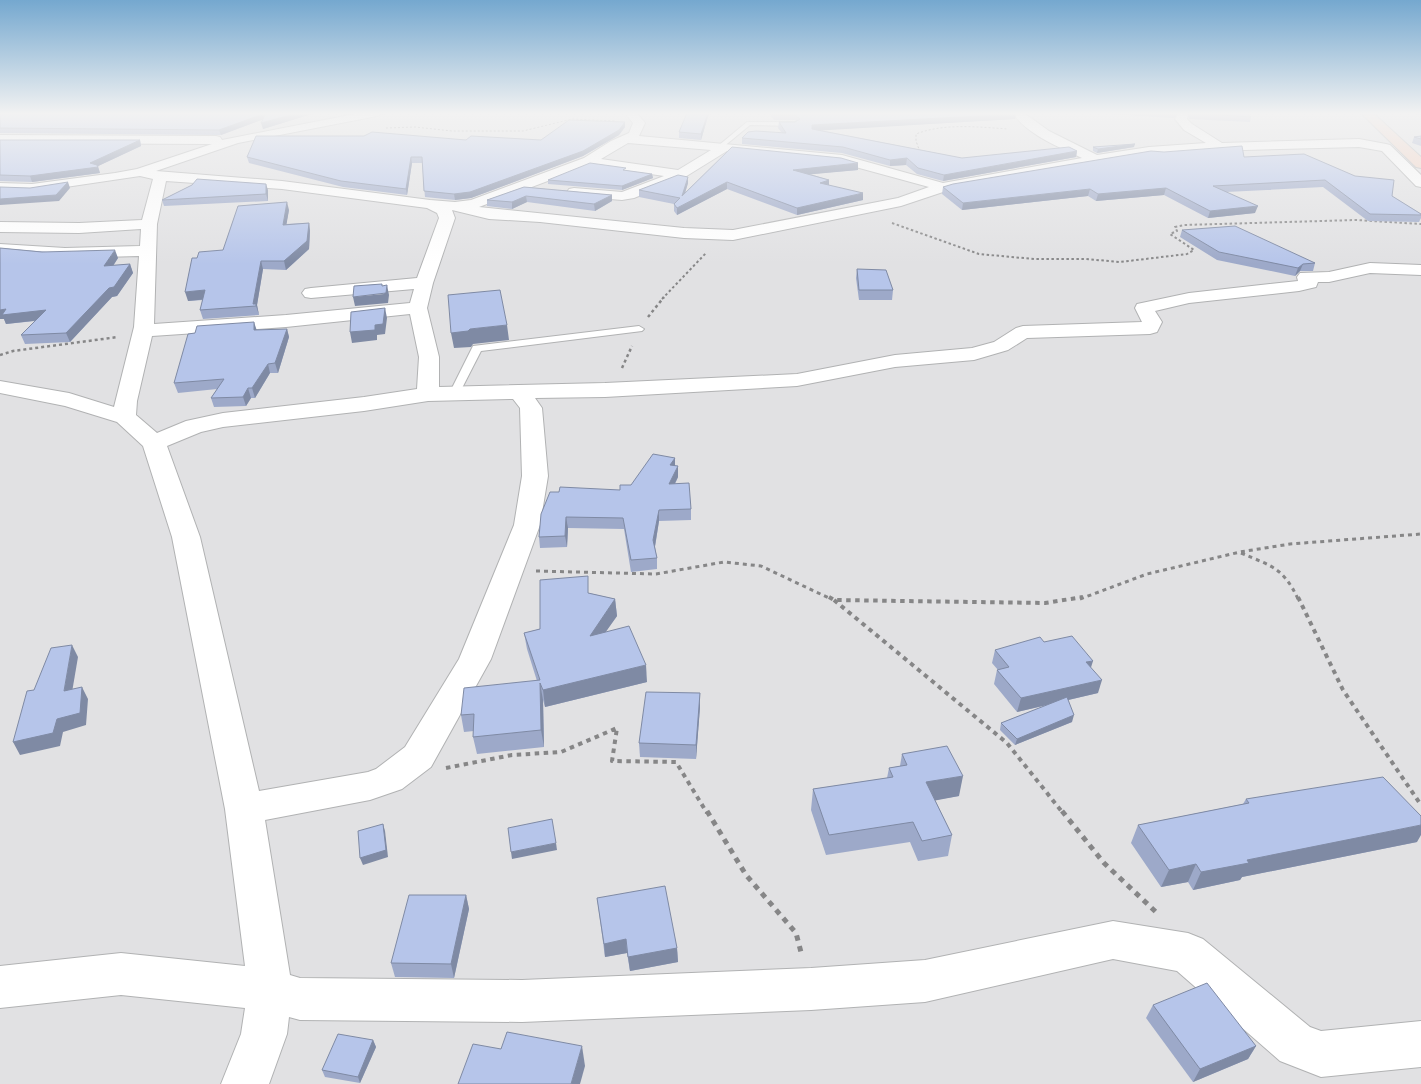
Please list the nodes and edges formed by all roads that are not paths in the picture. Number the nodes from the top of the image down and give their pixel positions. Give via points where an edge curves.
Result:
1 (165, 164) edge
2 (580, 164) edge
3 (612, 164) edge
4 (696, 164) edge
5 (859, 164) edge
6 (1067, 164) edge
7 (1402, 164) edge
8 (140, 172) junction
9 (680, 174) junction
10 (160, 176) junction
11 (1421, 183) edge
12 (939, 185) junction
13 (0, 187) edge
14 (517, 189) junction
15 (457, 211) junction
16 (149, 224) junction
17 (0, 227) edge
18 (0, 249) edge
19 (147, 251) junction
20 (1421, 270) edge
21 (424, 283) junction
22 (311, 292) dead end
23 (418, 308) junction
24 (143, 329) junction
25 (639, 329) road end
26 (0, 386) edge
27 (518, 391) junction
28 (455, 392) junction
29 (428, 394) junction
30 (125, 417) junction
31 (154, 443) junction
32 (244, 809) junction
33 (0, 987) edge
34 (270, 990) junction
35 (1421, 1044) edge
36 (245, 1084) edge

1 - 8 street
2 - 14 street
3 - 9 street
4 - 9 street
5 - 12 street
6 - 12 street
7 - 11 street
8 - 10 street
8 - 13 street via 89,182 32,188
9 - 14 street via 622,196
10 - 15 street via 282,184 430,204
10 - 16 street
12 - 15 street via 901,202 733,235
14 - 15 street
15 - 21 street
16 - 17 street via 79,228
16 - 19 street
18 - 19 street via 65,253
19 - 24 street
20 - 27 street via 1370,268 1329,277 1306,277 1310,283 1300,286 1189,298 1144,308 1152,322 1150,328 1023,332 1001,346 974,354 895,361 797,380
21 - 22 street
21 - 23 street
23 - 24 street via 286,321
23 - 29 street via 429,357
24 - 30 street
25 - 28 lane via 477,348
26 - 30 street via 69,400
27 - 28 street
27 - 32 street via 531,408 536,476 526,525 475,659 418,757 389,779 370,786
28 - 29 street
29 - 31 street via 223,420 194,426
30 - 31 street
31 - 32 street via 186,538
32 - 34 street
33 - 34 street via 121,974
34 - 35 street via 300,999 522,1001 811,989 925,982 1113,940 1188,953 1296,1045 1321,1054
34 - 36 street via 264,1034

